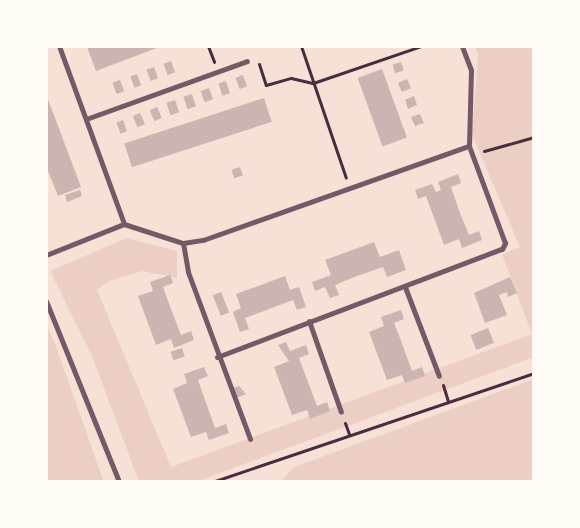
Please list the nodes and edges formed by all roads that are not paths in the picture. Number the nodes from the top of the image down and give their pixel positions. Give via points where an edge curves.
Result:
1 (59, 46) edge
2 (462, 46) edge
3 (247, 61) road end
4 (86, 119) junction
5 (469, 146) junction
6 (124, 224) junction
7 (183, 243) junction
8 (46, 255) edge
9 (405, 287) junction
10 (46, 301) edge
11 (309, 321) junction
12 (217, 356) junction
13 (439, 376) dead end
14 (341, 412) dead end
15 (250, 438) dead end
16 (119, 482) edge

1 - 4 street
2 - 5 street via 471,70
3 - 4 street
4 - 6 street
5 - 7 street via 203,240
5 - 9 street via 505,243 502,249
6 - 7 street
6 - 8 street
7 - 12 street via 188,272
9 - 11 street
9 - 13 street
10 - 16 street
11 - 12 street
11 - 14 street
12 - 15 street

